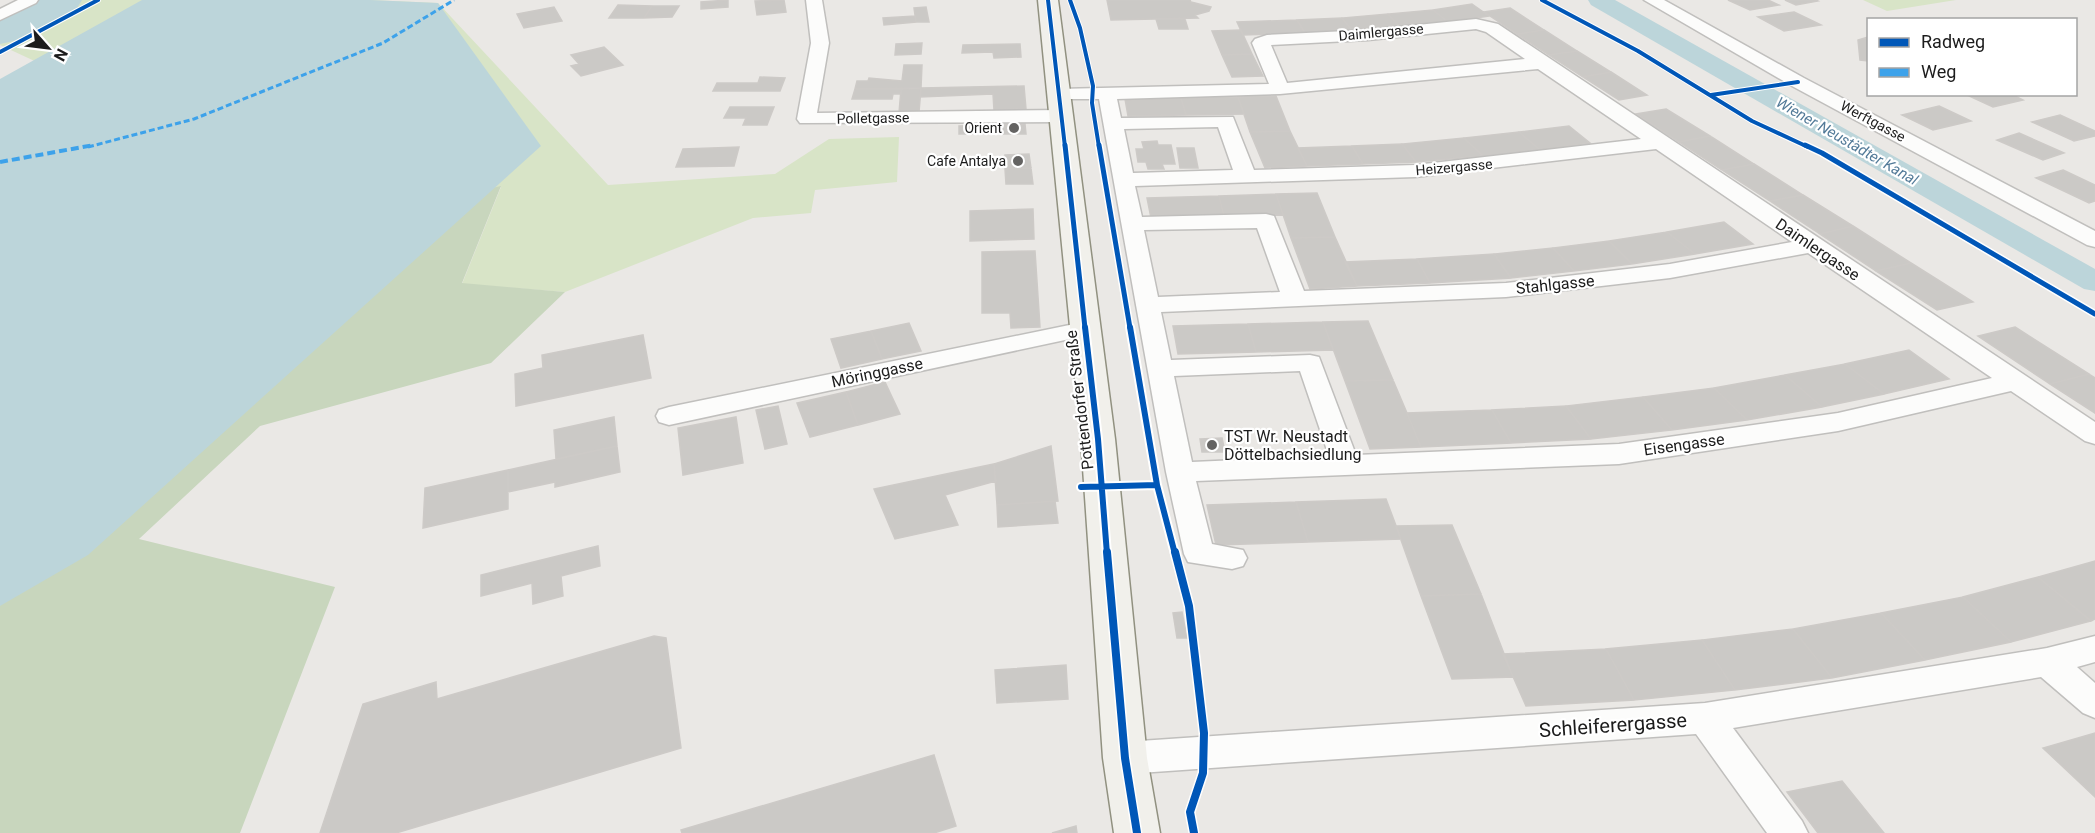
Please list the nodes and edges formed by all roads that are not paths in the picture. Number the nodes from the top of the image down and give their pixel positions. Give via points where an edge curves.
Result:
1 (30, 0) edge
2 (814, 0) edge
3 (1048, 0) edge
4 (1652, 0) edge
5 (0, 15) edge
6 (1541, 63) junction
7 (1280, 89) junction
8 (1107, 94) junction
9 (1060, 105) junction
10 (1112, 124) junction
11 (1660, 143) junction
12 (1246, 177) junction
13 (1124, 180) junction
14 (1132, 224) junction
15 (2095, 240) edge
16 (1812, 245) junction
17 (1294, 300) junction
18 (1147, 305) junction
19 (1084, 329) junction
20 (1160, 368) junction
21 (2017, 381) junction
22 (669, 416) dead end
23 (2095, 435) edge
24 (1346, 465) junction
25 (1180, 472) junction
26 (1232, 558) dead end
27 (2095, 649) edge
28 (2048, 662) junction
29 (2095, 703) edge
30 (1705, 718) junction
31 (1125, 758) junction
32 (1137, 833) edge
33 (1789, 833) edge

1 - 5 street
2 - 9 street, Polletgasse via 820,43 807,119
3 - 9 main road, Pottendorfer Straße
4 - 15 street, Werftgasse
6 - 7 street
6 - 7 street, Daimlergasse via 1491,28 1476,24 1273,39 1261,43
6 - 11 street, Daimlergasse
7 - 8 street
8 - 9 street
8 - 10 street
9 - 19 main road, Pottendorfer Straße
10 - 12 street via 1226,121
10 - 13 street
11 - 12 street, Heizergasse via 1415,171
11 - 16 street, Daimlergasse
12 - 13 street, Heizergasse
13 - 14 street
14 - 17 street via 1266,220
14 - 18 street
16 - 17 street, Stahlgasse via 1670,271 1506,290
16 - 21 street, Daimlergasse
17 - 18 street, Stahlgasse
18 - 20 street
19 - 22 street, Möringgasse
19 - 31 main road, Pottendorfer Straße via 1098,439
20 - 24 street via 1310,363
20 - 25 street
21 - 23 street, Daimlergasse
21 - 24 street, Eisengasse via 1838,422 1619,454
24 - 25 street, Eisengasse
25 - 26 street via 1199,554
27 - 28 street, Schleiferergasse
28 - 29 street
28 - 30 street, Schleiferergasse
30 - 31 street, Schleiferergasse
30 - 33 street
31 - 32 main road, Pottendorfer Straße

